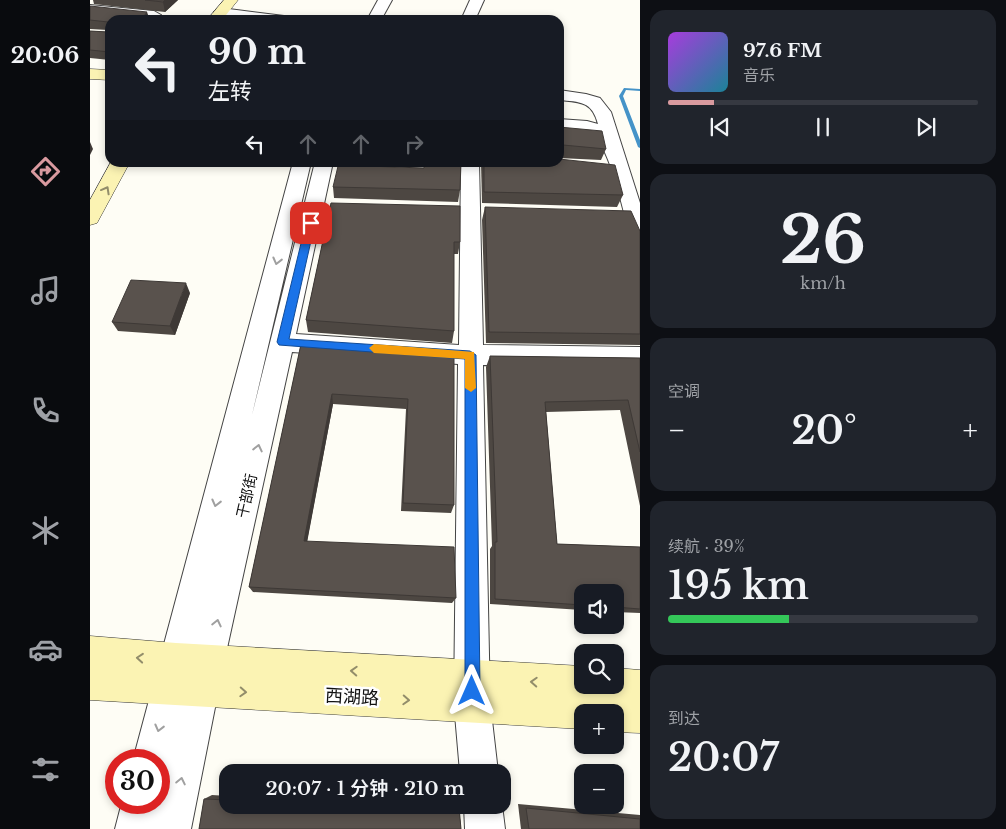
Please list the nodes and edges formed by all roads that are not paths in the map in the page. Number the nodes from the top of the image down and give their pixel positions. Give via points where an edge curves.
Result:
1 (232, 0) edge
2 (385, 0) edge
3 (477, 0) edge
4 (90, 9) edge
5 (145, 15) edge
6 (218, 15) edge
7 (380, 15) edge
8 (470, 15) edge
9 (90, 74) edge
10 (105, 75) edge
11 (564, 95) edge
12 (564, 124) edge
13 (614, 147) junction
14 (105, 162) edge
15 (118, 167) edge
16 (301, 167) edge
17 (324, 167) edge
18 (470, 167) edge
19 (601, 168) edge
20 (620, 170) junction
21 (90, 188) edge
22 (90, 218) edge
23 (640, 236) edge
24 (282, 342) junction
25 (470, 355) junction
26 (640, 357) edge
27 (90, 654) edge
28 (188, 675) junction
29 (90, 682) edge
30 (574, 685) edge
31 (624, 687) edge
32 (640, 688) edge
33 (472, 691) junction
34 (574, 707) edge
35 (624, 713) edge
36 (640, 714) edge
37 (157, 749) edge
38 (478, 764) edge
39 (139, 814) edge
40 (484, 814) edge
41 (135, 829) edge
42 (171, 829) edge
43 (485, 829) edge

1 - 6 main road
2 - 7 street
3 - 8 street
4 - 5 street
9 - 10 main road
11 - 13 street via 596,102
12 - 13 street via 598,130
13 - 20 street
14 - 21 main road
22 -> 15 main road
16 -> 28 street, 干部街
17 - 24 street, 干部街 via 324,206
18 - 25 street
19 - 20 street
20 - 23 street via 624,216
24 - 25 street
28 -> 24 street, 干部街
25 - 26 street
25 - 33 street
28 -> 27 main road, 西湖路
28 - 29 main road, 西湖路
28 - 33 main road, 西湖路
28 -> 37 street, 干部街
42 -> 28 street, 干部街
30 -> 33 main road, 西湖路
31 - 32 main road
33 - 34 main road, 西湖路
33 - 38 street
35 - 36 main road, 西湖路
39 - 41 street
40 - 43 street

